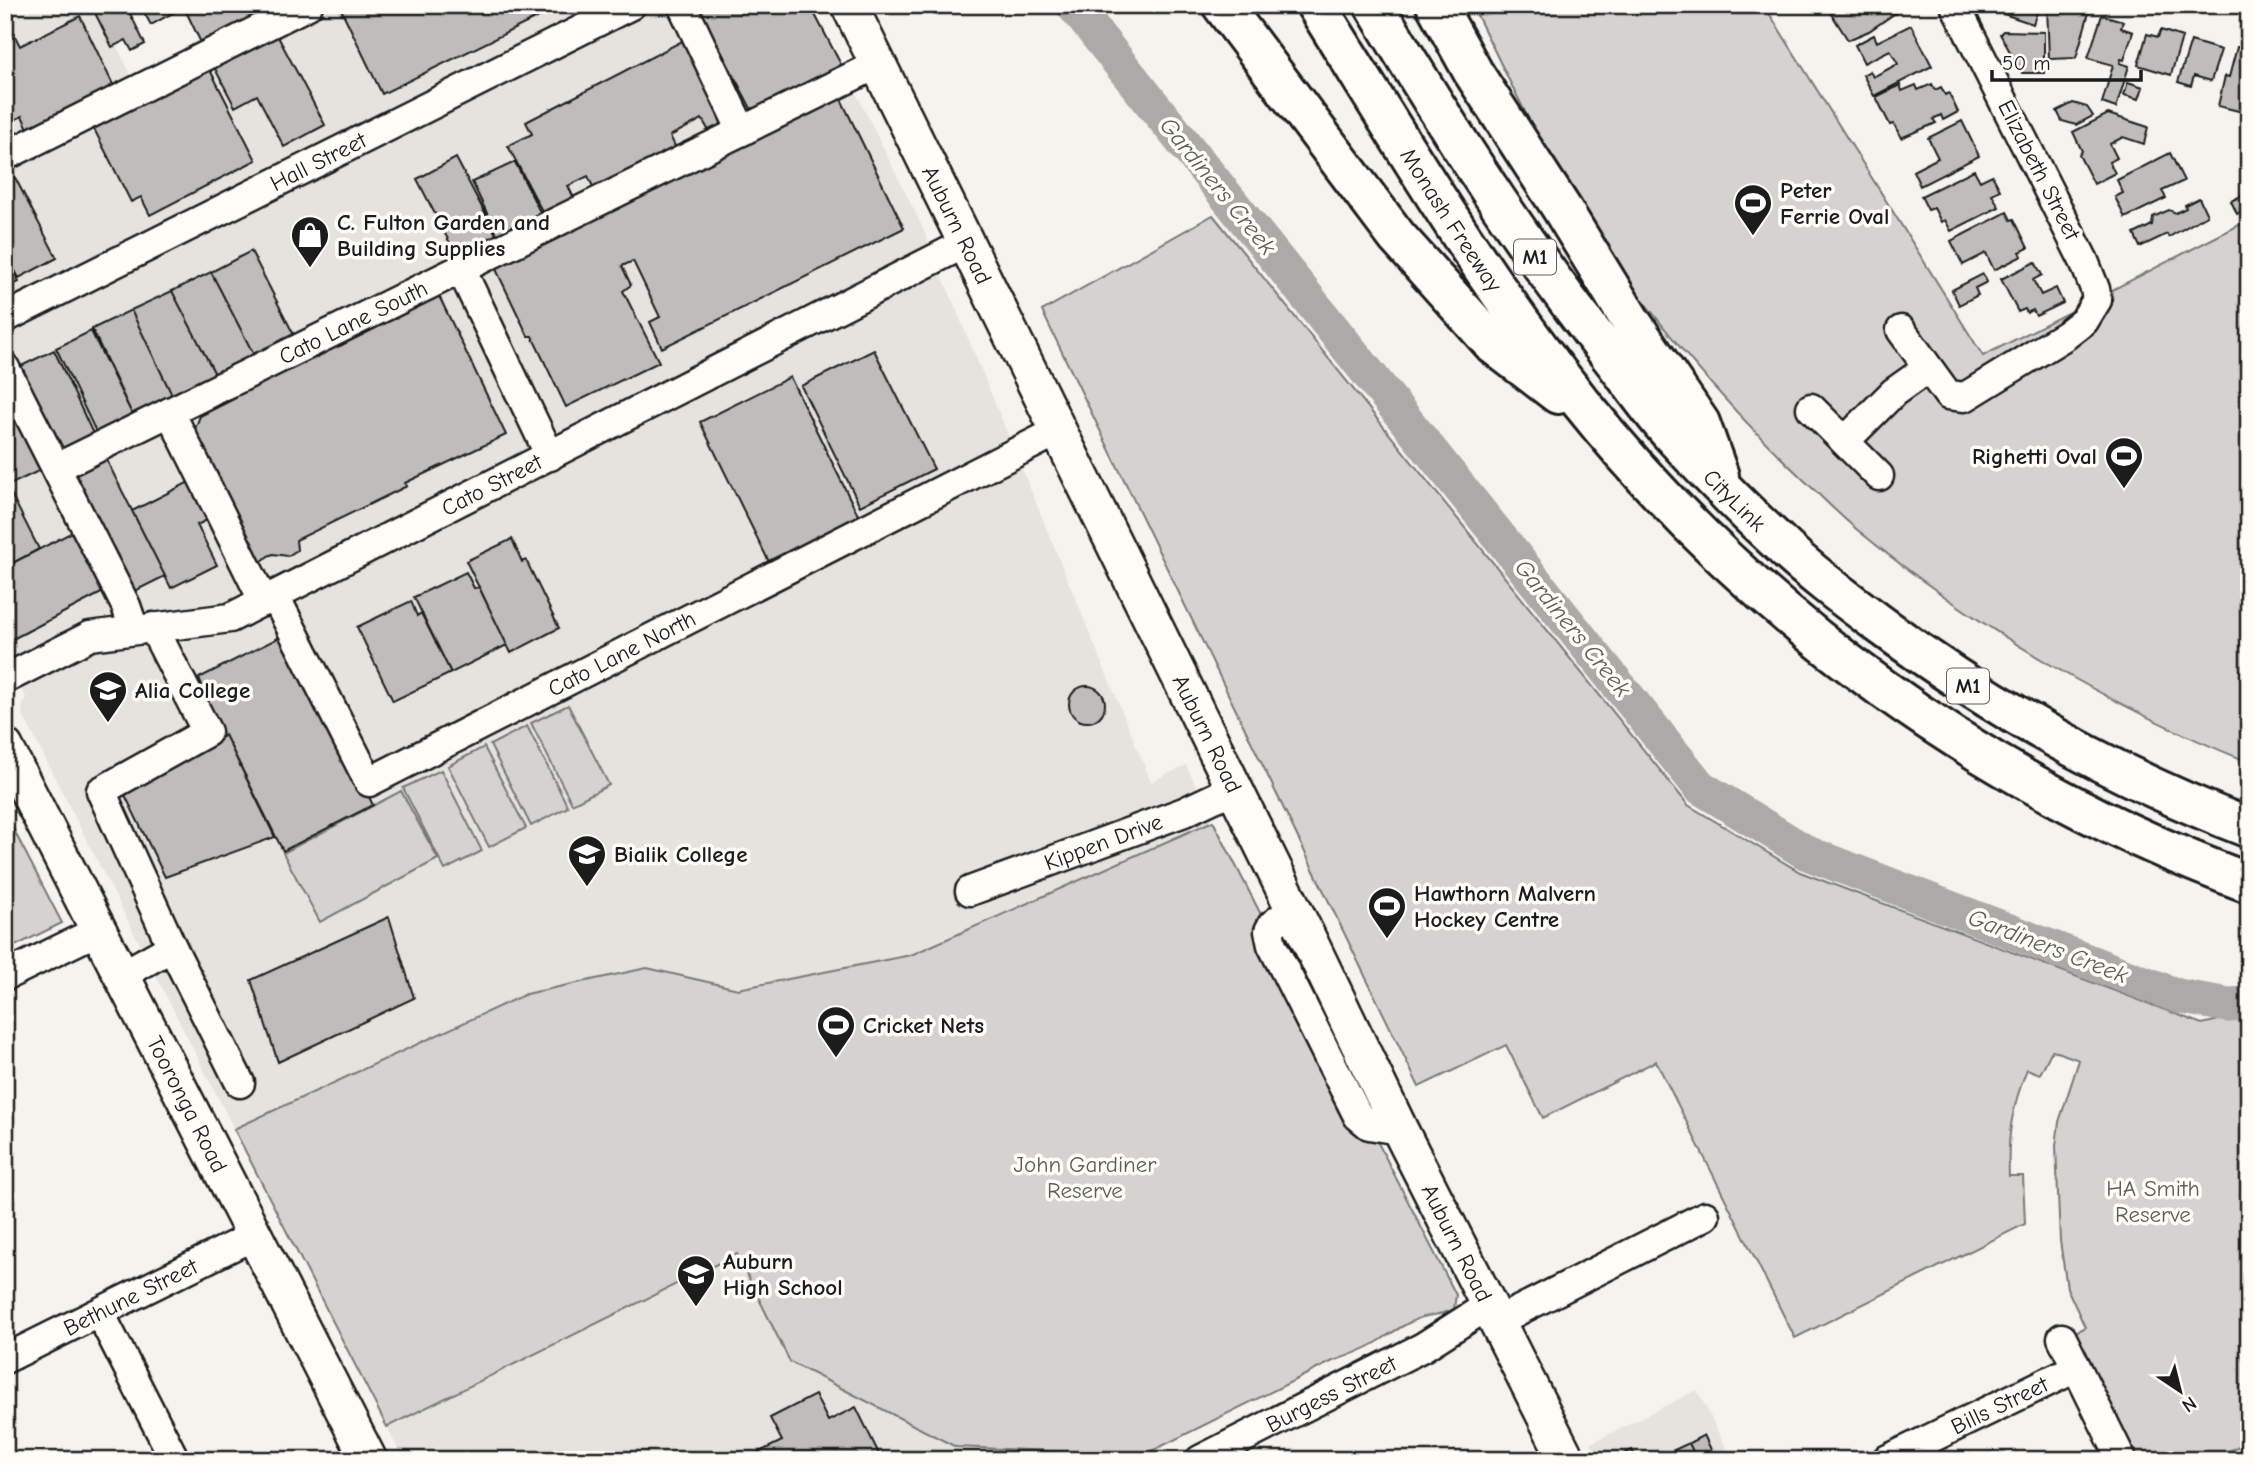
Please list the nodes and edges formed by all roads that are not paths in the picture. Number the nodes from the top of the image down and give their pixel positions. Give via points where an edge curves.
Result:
1 (308, 5) edge
2 (631, 5) edge
3 (682, 5) edge
4 (849, 5) edge
5 (1222, 5) edge
6 (1316, 5) edge
7 (1374, 5) edge
8 (1436, 5) edge
9 (1955, 5) edge
10 (878, 64) junction
11 (742, 131) junction
12 (5, 156) edge
13 (966, 243) junction
14 (461, 270) junction
15 (5, 318) edge
16 (1901, 330) dead end
17 (5, 368) edge
18 (1927, 368) junction
19 (1811, 408) dead end
20 (170, 412) junction
21 (1599, 425) junction
22 (1059, 431) junction
23 (1845, 441) junction
24 (550, 456) junction
25 (56, 468) junction
26 (1879, 475) dead end
27 (1723, 488) junction
28 (270, 599) junction
29 (143, 628) junction
30 (5, 679) edge
31 (5, 747) edge
32 (1233, 789) junction
33 (2249, 828) edge
34 (2249, 883) edge
35 (970, 891) dead end
36 (99, 930) junction
37 (172, 947) junction
38 (122, 975) junction
39 (5, 976) edge
40 (240, 1083) dead end
41 (1705, 1216) dead end
42 (255, 1235) junction
43 (100, 1312) junction
44 (1494, 1314) junction
45 (2062, 1338) dead end
46 (5, 1359) edge
47 (2076, 1368) junction
48 (175, 1460) edge
49 (369, 1460) edge
50 (1200, 1460) edge
51 (1567, 1460) edge
52 (1886, 1460) edge
53 (2122, 1460) edge

1 - 12 street
2 - 15 street, Hall Street
3 - 11 street
4 - 10 main road, Auburn Road
5 - 21 highway via 1396,237 1494,345
6 - 21 highway, Monash Freeway / M1 via 1442,209
7 - 27 highway, CityLink / M1 via 1484,183 1541,265 1670,433
8 - 27 highway via 1486,93 1700,424
9 - 18 street, Elizabeth Street via 2084,261 2097,300 2084,321 2066,335 1965,397 1948,395
10 - 11 street, Cato Lane South
10 - 13 main road, Auburn Road
11 - 14 street, Cato Lane South
13 - 22 main road, Auburn Road
13 - 24 street, Cato Street
14 - 20 street, Cato Lane South
14 - 24 street
16 - 18 street
17 - 25 street
18 - 23 street via 1894,392
19 - 23 street
20 - 25 street, Cato Lane South
20 - 28 street
21 - 34 highway, M1 via 1682,518 1749,582 1898,700 2066,802
22 - 28 street, Cato Lane North via 369,782
22 - 32 main road, Auburn Road
23 - 26 street
24 - 28 street, Cato Street
25 - 29 street via 126,606
27 - 33 highway, CityLink / M1 via 1778,543 1841,595 1968,686 2111,768
28 - 29 street, Cato Street via 230,618
29 - 30 street, Cato Street via 90,636
29 - 37 street via 207,732 101,791
31 - 36 main road, Tooronga Road
32 - 35 street, Kippen Drive via 1184,813
32 - 44 main road, Auburn Road
36 - 38 main road, Tooronga Road
36 - 39 street
37 - 38 street
37 - 40 street
38 - 42 main road, Tooronga Road
41 - 44 street, Burgess Street
42 - 43 street, Bethune Street
42 - 49 main road, Tooronga Road
43 - 46 street, Bethune Street
43 - 48 street
44 - 50 street, Burgess Street via 1470,1330 1423,1347
44 - 51 main road, Auburn Road
45 - 47 street
47 - 52 street, Bills Street
47 - 53 street

